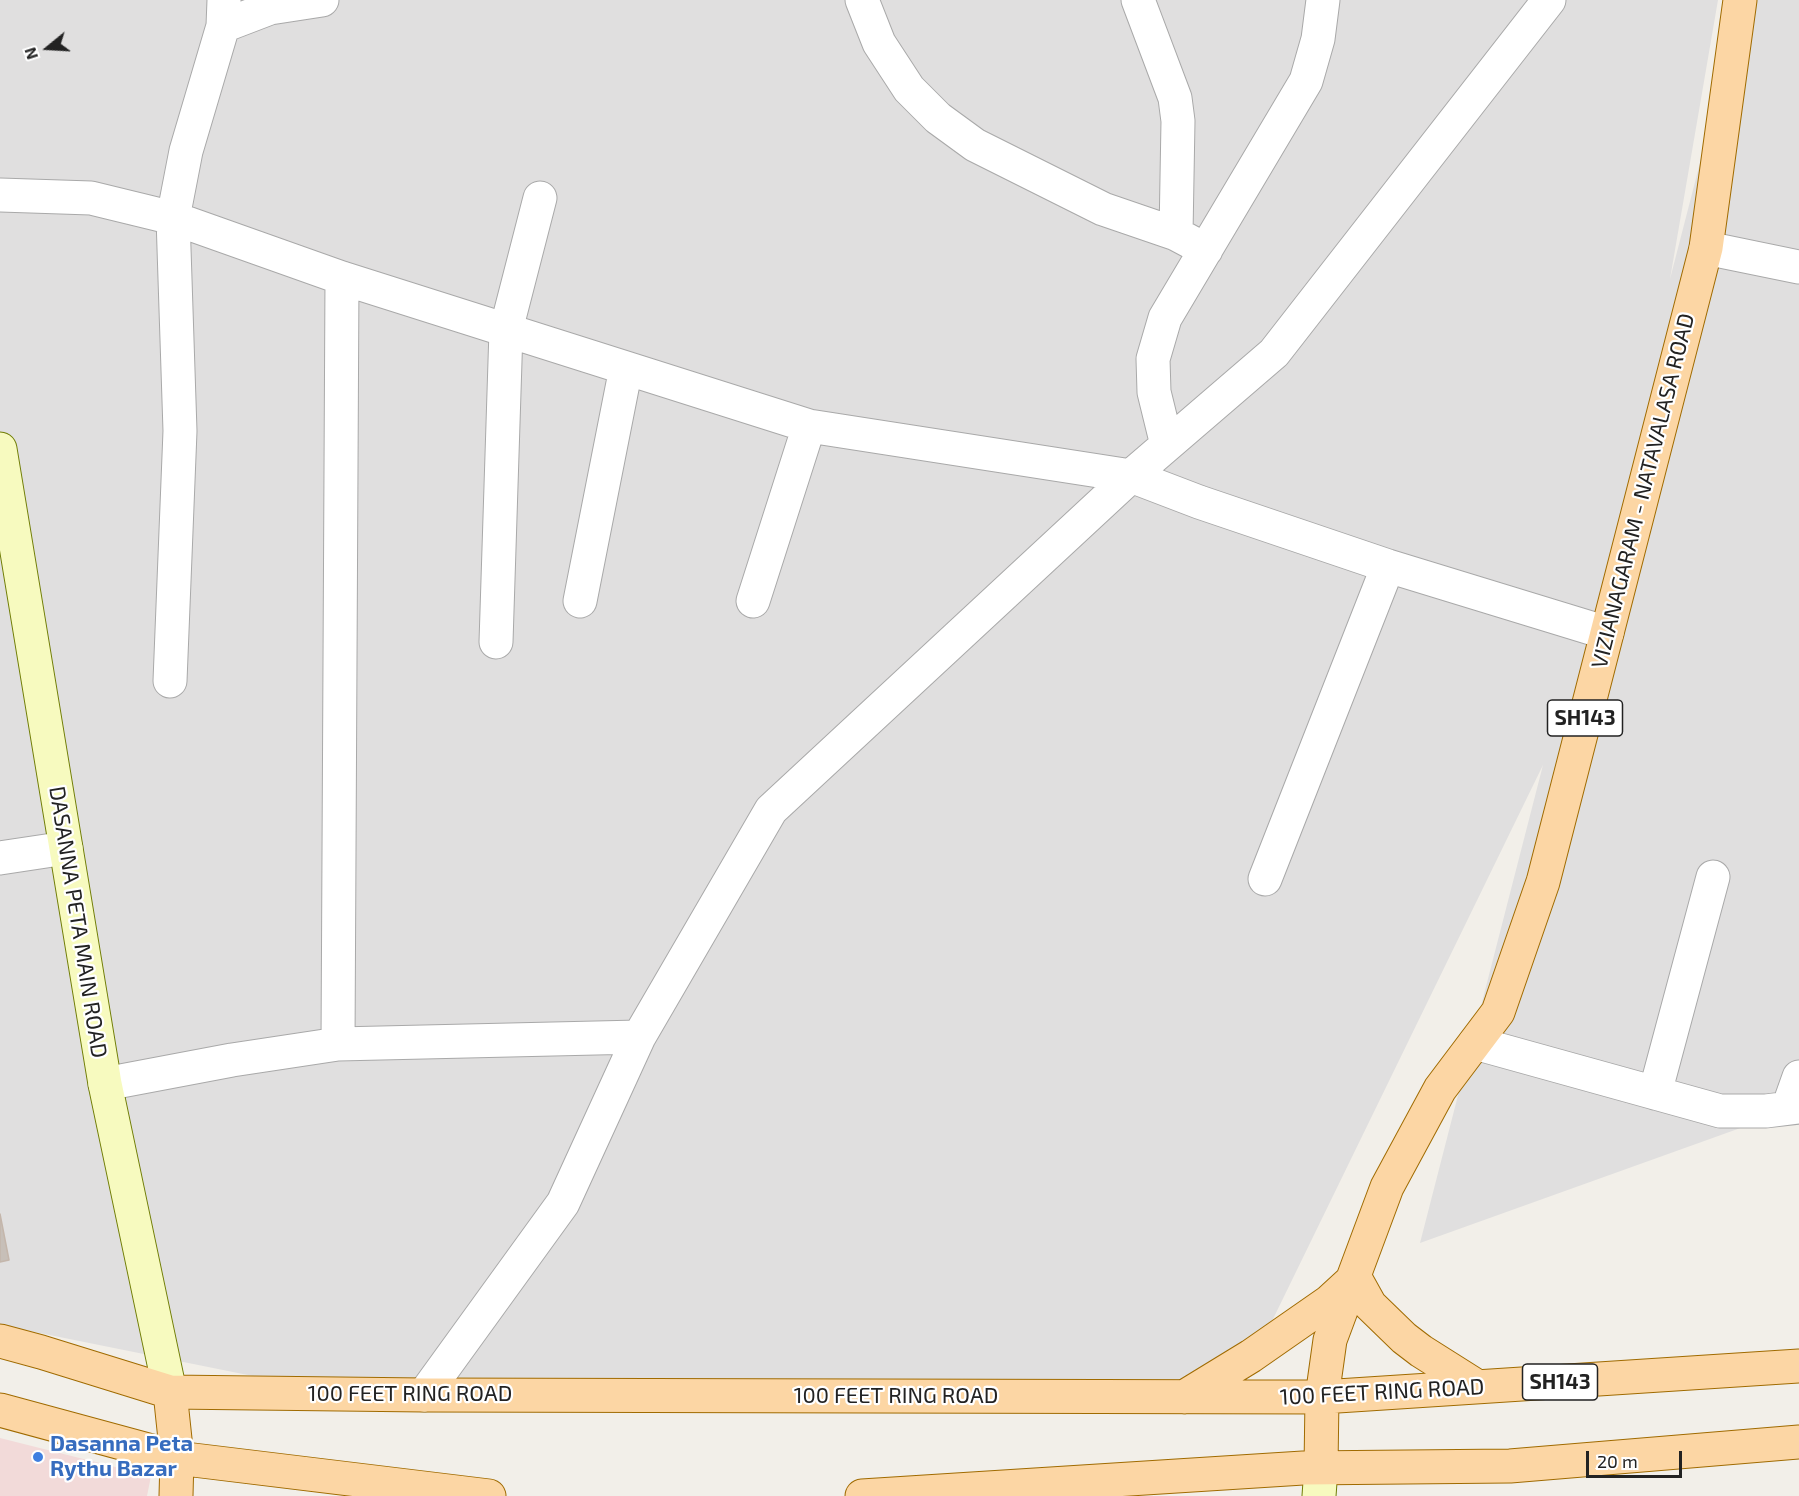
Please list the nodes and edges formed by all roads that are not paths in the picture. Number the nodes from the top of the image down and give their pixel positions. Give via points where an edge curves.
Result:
1 (322, 0) edge
2 (862, 0) edge
3 (1138, 0) edge
4 (1323, 0) edge
5 (1549, 0) edge
6 (1740, 0) edge
7 (223, 13) edge
8 (0, 195) edge
9 (540, 198) dead end
10 (173, 218) junction
11 (1176, 234) junction
12 (1706, 248) junction
13 (1206, 249) junction
14 (1799, 267) edge
15 (342, 278) junction
16 (506, 330) junction
17 (626, 368) junction
18 (809, 426) junction
19 (1167, 445) junction
20 (0, 449) edge
21 (1131, 476) junction
22 (1388, 566) junction
23 (580, 600) dead end
24 (753, 601) dead end
25 (1607, 633) junction
26 (496, 642) dead end
27 (170, 681) dead end
28 (66, 848) junction
29 (0, 858) edge
30 (1713, 877) dead end
31 (1265, 879) dead end
32 (639, 1037) junction
33 (1475, 1043) junction
34 (338, 1044) junction
35 (1799, 1077) edge
36 (105, 1084) junction
37 (1655, 1093) junction
38 (1794, 1107) edge
39 (1355, 1278) junction
40 (0, 1341) edge
41 (1799, 1365) edge
42 (1478, 1388) junction
43 (170, 1392) junction
44 (424, 1395) junction
45 (1184, 1397) junction
46 (1322, 1397) junction
47 (0, 1410) edge
48 (1799, 1442) edge
49 (177, 1458) junction
50 (1320, 1482) edge
51 (176, 1496) edge
52 (489, 1496) edge
53 (862, 1496) edge

1 - 7 street
2 - 11 street via 879,43 909,89 938,118 975,145 1103,209
3 - 11 street via 1175,98
4 - 13 street via 1306,81
5 - 19 street via 1274,353
6 - 12 main road, VIZIANAGARAM - NATAVALASA ROAD / SH143
7 - 10 street via 186,151
8 - 10 street via 91,198
9 - 16 street
10 - 15 street
10 - 27 street via 180,432
11 - 13 street
12 - 14 street
12 - 25 main road, VIZIANAGARAM - NATAVALASA ROAD / SH143
13 - 19 street via 1165,318 1153,359 1154,392
15 - 16 street
15 - 34 street
16 - 17 street
16 - 26 street
17 - 18 street
17 - 23 street
18 - 21 street
18 - 24 street
19 - 21 street
20 - 28 street, DASANNA PETA MAIN ROAD
21 - 22 street
21 - 32 street via 771,810
22 - 25 street
22 - 31 street
25 - 33 main road, VIZIANAGARAM - NATAVALASA ROAD / SH143 via 1543,882 1498,1012
28 - 29 street
28 - 36 street, DASANNA PETA MAIN ROAD
30 - 37 street
32 - 34 street
32 - 44 street via 563,1203
33 - 37 street
33 - 39 main road, VIZIANAGARAM - NATAVALASA ROAD / SH143 via 1440,1089 1388,1187
34 - 36 street
35 - 38 street
36 - 43 street, DASANNA PETA MAIN ROAD
37 - 38 street via 1720,1111
39 - 42 main road via 1370,1305 1404,1338
39 - 45 main road via 1330,1301 1251,1356
39 - 46 main road, VIZIANAGARAM - NATAVALASA ROAD / SH143 via 1330,1340
40 - 43 main road, 100 FEET RING ROAD
41 - 42 main road, 100 FEET RING ROAD / SH143
42 - 46 main road, 100 FEET RING ROAD / SH143
43 - 44 main road, 100 FEET RING ROAD
43 - 49 main road
44 - 45 main road, 100 FEET RING ROAD
45 - 46 main road, 100 FEET RING ROAD
46 - 50 main road, SH143
47 - 49 main road
48 - 50 main road
49 - 51 main road
49 - 52 main road
50 - 53 main road

